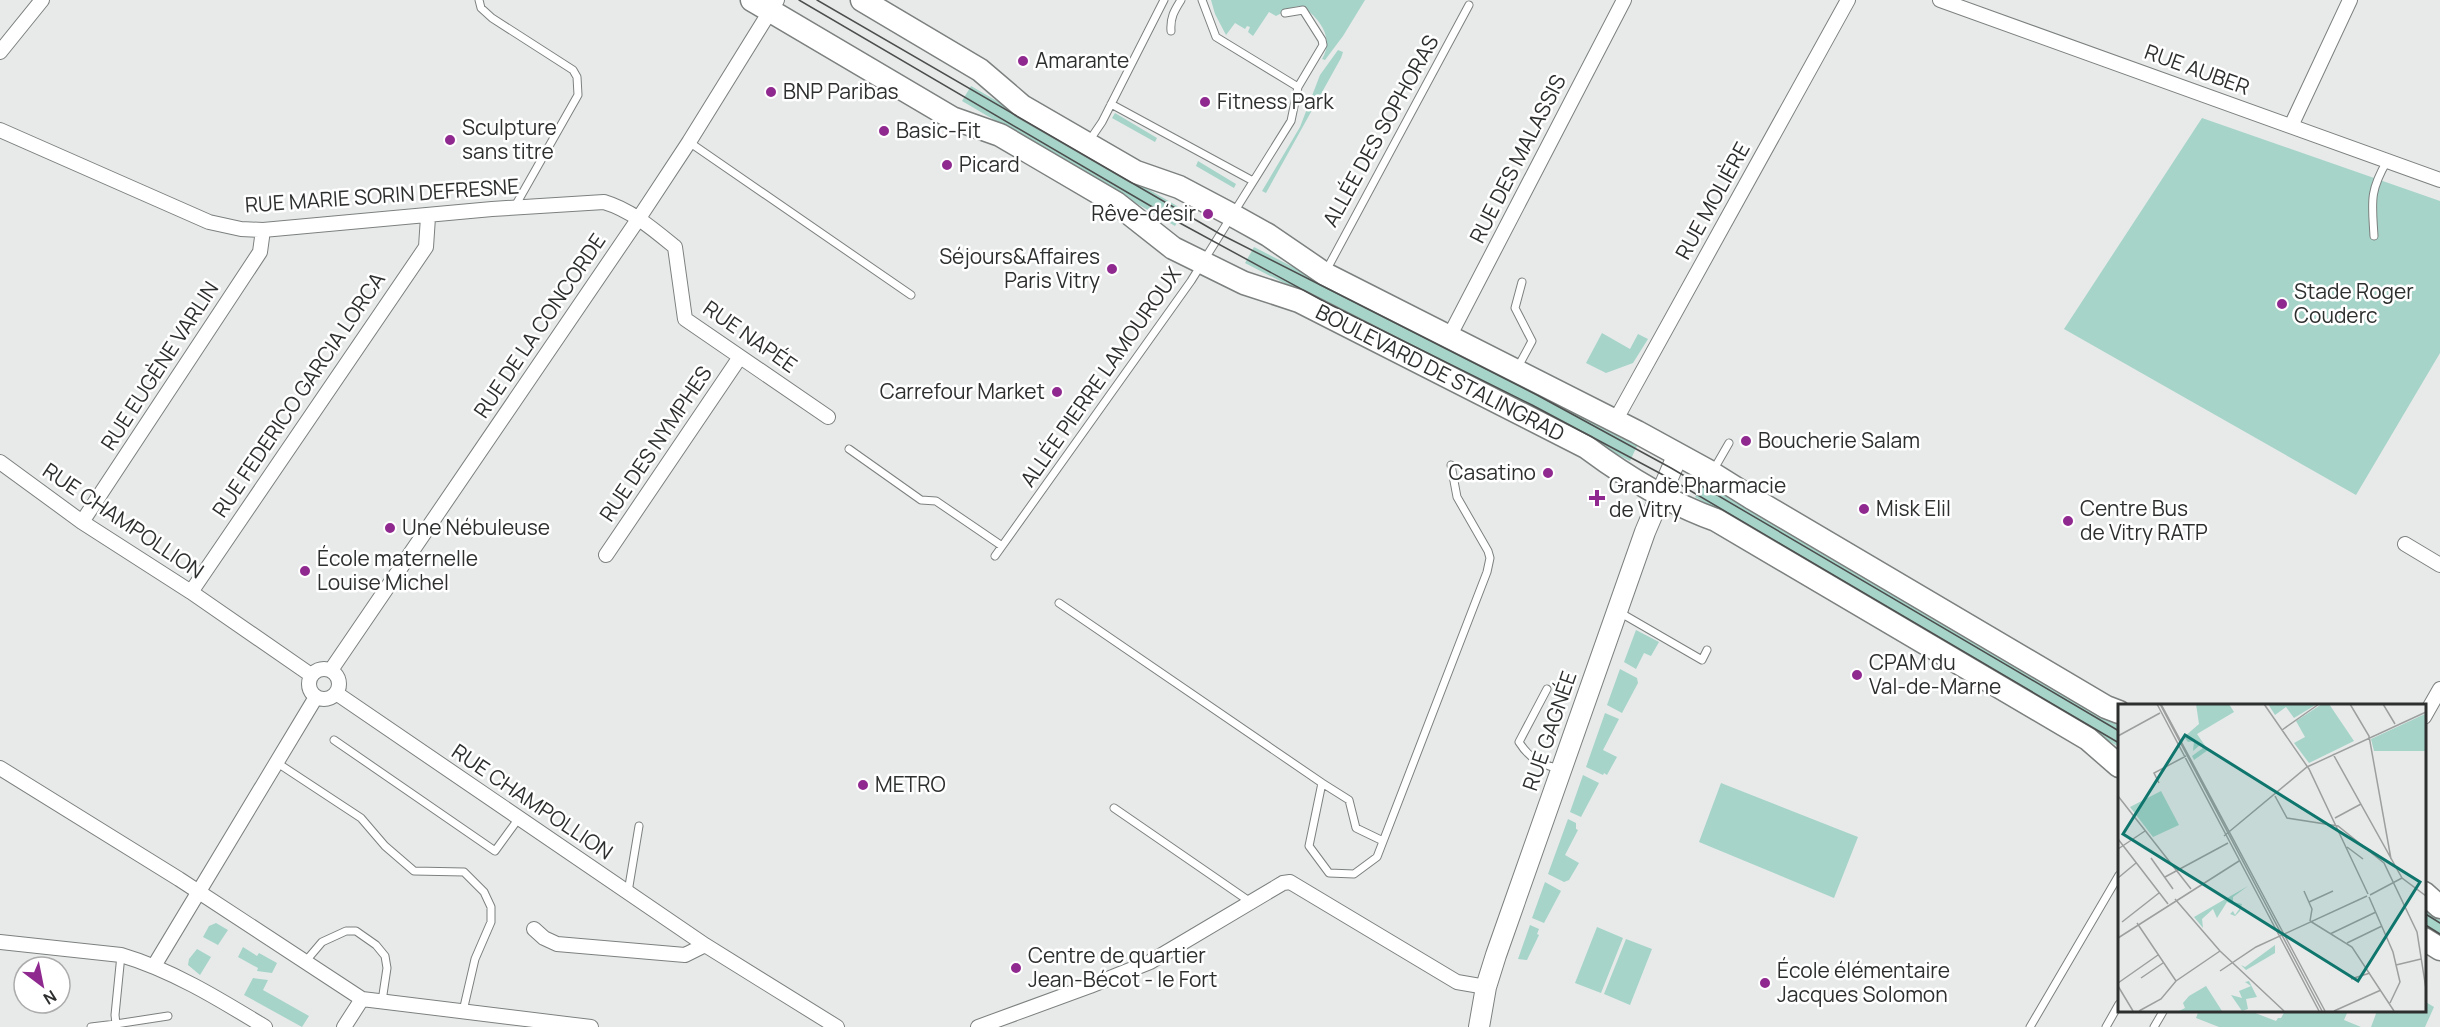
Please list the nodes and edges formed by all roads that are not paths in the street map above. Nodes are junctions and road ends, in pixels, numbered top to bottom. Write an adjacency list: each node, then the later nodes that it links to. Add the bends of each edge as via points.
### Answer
1 (42, 0): 15 (street)
2 (479, 0): 25 (lane, via 492,18 573,70 577,77 578,95)
3 (862, 0): 21 (main road, BOULEVARD DE STALINGRAD, via 980,70 1022,106)
4 (1164, 0): 17 (lane)
5 (1181, 0): 14 (lane, via 1170,21)
6 (1202, 0): 16 (lane, via 1216,38)
7 (1624, 0): 35 (street, RUE DES MALASSIS)
8 (1848, 0): 39 (street, RUE MOLIÈRE)
9 (1940, 0): 18 (street, RUE AUBER)
10 (2350, 0): 18 (street)
11 (766, 3): 20 (street, RUE DE LA CONCORDE); 31 (main road, BOULEVARD DE STALINGRAD, via 952,118 1000,135 1116,202 1173,248)
12 (1469, 4): 32 (lane, ALLÉE DES SOPHORAS)
13 (1285, 13): 16 (lane, ALLÉE PIERRE LAMOUROUX, via 1303,10 1322,40 1321,49)
14 (1171, 31)
15 (0, 52)
16 (1298, 87): 24 (lane, ALLÉE PIERRE LAMOUROUX, via 1291,121)
17 (1111, 104): 21 (lane); 24 (lane)
18 (2291, 126): 22 (street, RUE AUBER)
19 (0, 130): 29 (street, RUE MARIE SORIN DEFRESNE, via 209,222)
20 (689, 142): 28 (street, RUE DE LA CONCORDE); 34 (lane)
21 (1087, 143): 26 (main road, BOULEVARD DE STALINGRAD, via 1136,172 1179,187)
22 (2387, 161): 23 (street, RUE AUBER); 30 (lane, via 2371,197)
23 (2440, 180)
24 (1253, 181): 26 (lane, ALLÉE PIERRE LAMOUROUX)
25 (514, 208): 27 (street, RUE MARIE SORIN DEFRESNE); 28 (street, RUE MARIE SORIN DEFRESNE, via 604,202)
26 (1232, 215): 31 (lane, ALLÉE PIERRE LAMOUROUX); 32 (main road, BOULEVARD DE STALINGRAD)
27 (428, 217): 29 (street, RUE MARIE SORIN DEFRESNE); 53 (street, RUE FEDERICO GARCIA LORCA, via 426,247)
28 (639, 218): 36 (street, RUE NAPÉE, via 675,247 685,318); 57 (street, RUE DE LA CONCORDE)
29 (263, 230): 47 (street, RUE EUGÈNE VARLIN, via 261,252)
30 (2374, 236)
31 (1202, 262): 46 (main road, BOULEVARD DE STALINGRAD, via 1244,283 1299,301 1586,447); 49 (lane, ALLÉE PIERRE LAMOUROUX)
32 (1324, 274): 35 (main road, BOULEVARD DE STALINGRAD)
33 (1522, 282): 37 (lane, via 1515,308 1532,341)
34 (911, 295)
35 (1449, 337): 37 (main road, BOULEVARD DE STALINGRAD)
36 (740, 357): 38 (street, RUE NAPÉE); 50 (street, RUE DES NYMPHES)
37 (1516, 370): 39 (main road, BOULEVARD DE STALINGRAD)
38 (828, 417)
39 (1616, 421): 42 (main road, BOULEVARD DE STALINGRAD)
40 (1729, 443): 45 (lane)
41 (849, 449): 49 (lane, via 921,500 936,501)
42 (1678, 454): 45 (main road, BOULEVARD DE STALINGRAD); 46 (street, RUE GAGNÉE)
43 (0, 462): 47 (street, RUE CHAMPOLLION)
44 (1451, 465): 74 (lane, via 1457,497 1490,558)
45 (1712, 472): 63 (main road, BOULEVARD DE STALINGRAD)
46 (1660, 494): 55 (street, RUE GAGNÉE); 67 (main road, BOULEVARD DE STALINGRAD, via 1716,520 1962,663 2088,739)
47 (82, 522): 53 (street, RUE CHAMPOLLION)
48 (2405, 544): 52 (street)
49 (1002, 546): 51 (lane, ALLÉE PIERRE LAMOUROUX)
50 (606, 555)
51 (995, 556)
52 (2440, 565)
53 (191, 592): 58 (street, RUE CHAMPOLLION)
54 (1059, 603): 70 (lane)
55 (1617, 611): 56 (lane, via 1702,660); 69 (street, RUE GAGNÉE)
56 (1707, 650)
57 (331, 670): 58 (street, via 317,670); 61 (street, via 339,681)
58 (311, 675): 62 (street, via 310,691)
59 (1547, 689): 69 (lane, via 1519,742 1534,760)
60 (2440, 689): 64 (street)
61 (336, 693): 62 (street, via 323,699); 72 (street, RUE CHAMPOLLION)
62 (316, 697): 66 (street)
63 (2118, 711)
64 (2425, 715)
65 (334, 740): 72 (lane, via 495,851)
66 (276, 762): 77 (street); 93 (lane, via 361,818 414,871 464,873 484,892 491,907 491,922 475,959)
67 (2118, 765)
68 (0, 768): 77 (street)
69 (1561, 770): 89 (street, RUE GAGNÉE)
70 (1322, 783): 74 (lane, via 1349,800 1356,828); 74 (lane, via 1309,846 1329,873 1354,874 1377,857)
71 (1114, 808): 79 (lane)
72 (519, 818): 76 (street, RUE CHAMPOLLION)
73 (639, 826): 76 (lane)
74 (1383, 841)
75 (2118, 877): 104 (lane)
76 (628, 893): 84 (street, RUE CHAMPOLLION)
77 (198, 894): 87 (street); 88 (street)
78 (2425, 894): 80 (main road)
79 (1249, 902): 89 (street, via 1276,885 1290,882 1457,982); 102 (street, via 1149,962)
80 (2440, 907)
81 (534, 928): 84 (street, via 557,944 685,956)
82 (2425, 940): 85 (main road)
83 (0, 942): 86 (street)
84 (705, 945): 101 (street, RUE CHAMPOLLION)
85 (2440, 949)
86 (121, 955): 88 (street); 96 (lane)
87 (305, 962): 90 (street); 91 (lane, via 322,942 356,930 385,956)
88 (154, 966): 98 (street)
89 (1486, 987): 103 (street, RUE GAGNÉE)
90 (362, 999): 91 (street); 99 (street)
91 (382, 1001): 93 (street)
92 (2118, 1006): 105 (lane)
93 (463, 1011): 100 (street)
94 (2163, 1012): 106 (lane)
95 (168, 1016): 96 (lane)
96 (116, 1024): 97 (lane)
97 (91, 1027)
98 (265, 1027)
99 (344, 1027)
100 (591, 1027)
101 (837, 1027)
102 (978, 1027)
103 (1479, 1027)
104 (2030, 1027)
105 (2106, 1027)
106 (2154, 1027)

